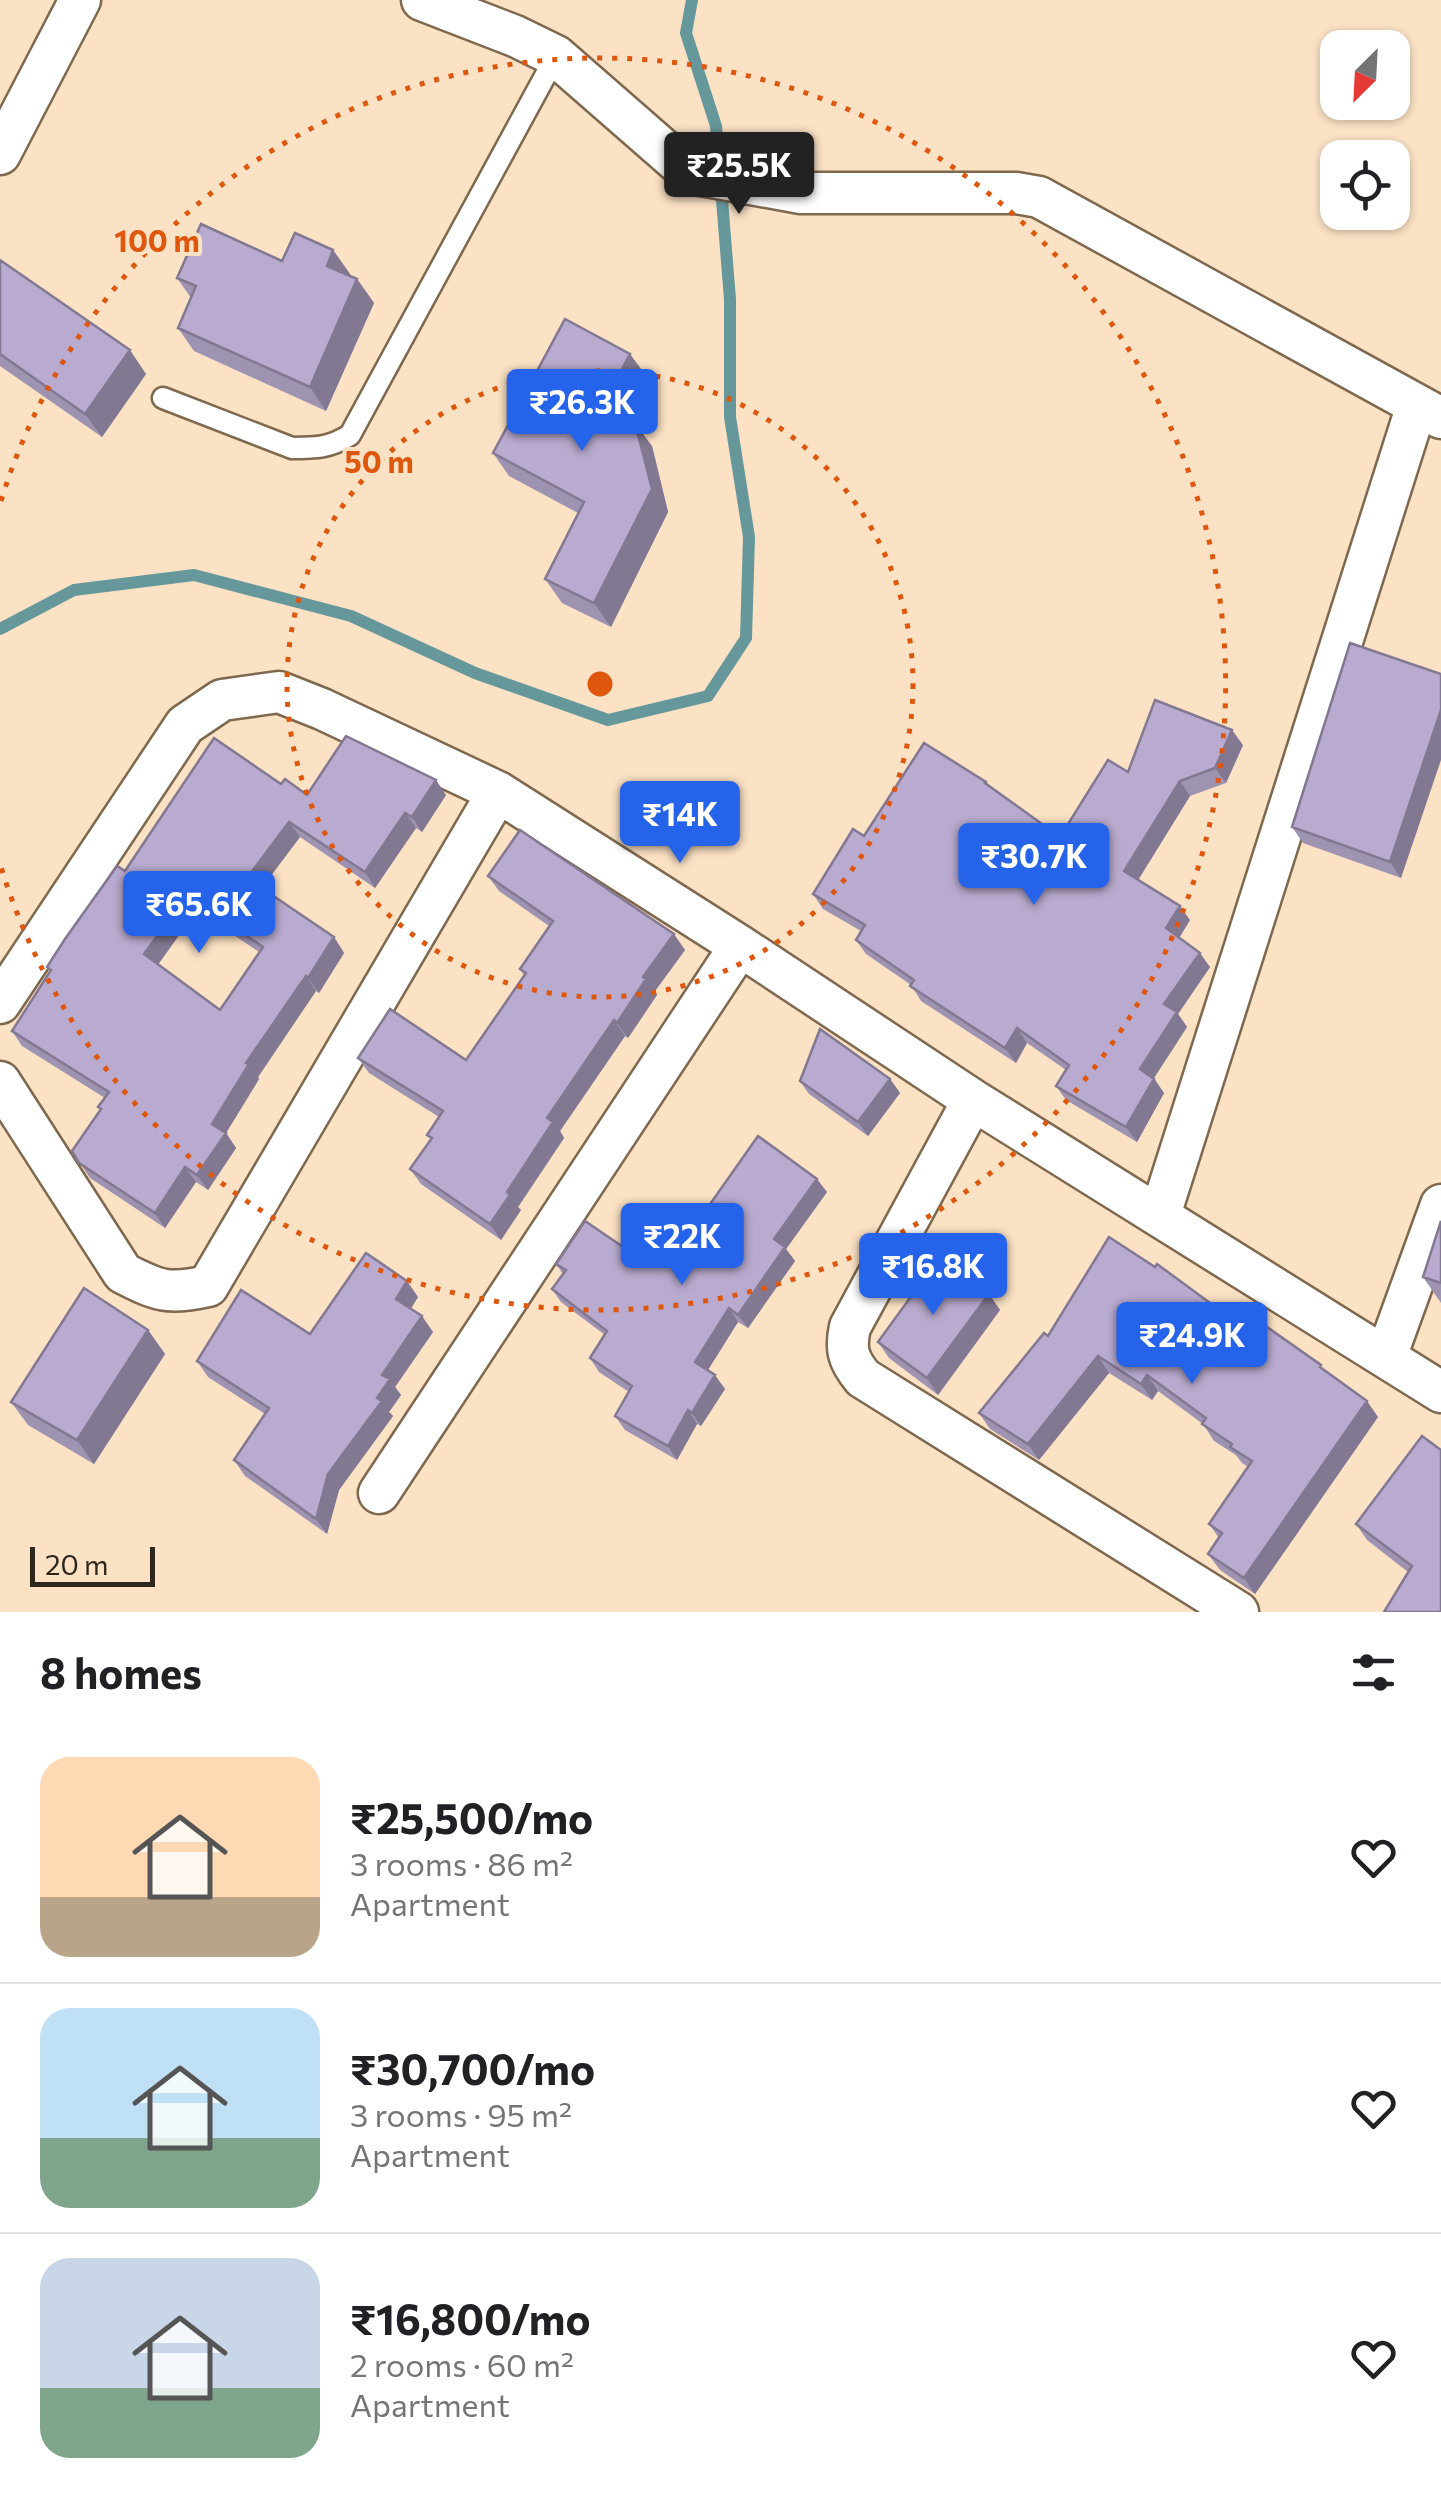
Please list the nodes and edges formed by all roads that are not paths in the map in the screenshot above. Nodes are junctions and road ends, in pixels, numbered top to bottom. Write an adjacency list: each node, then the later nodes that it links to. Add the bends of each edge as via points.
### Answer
1 (80, 0): 4 (street)
2 (422, 0): 3 (street)
3 (556, 56): 5 (lane, via 350,435 334,444 292,448); 6 (street, via 690,173 801,192 1039,197)
4 (0, 154)
5 (163, 398)
6 (1429, 411): 13 (street)
7 (498, 792): 8 (street); 9 (street, via 279,692 222,700 184,725); 10 (street, via 208,1286 154,1289 122,1272)
8 (740, 946): 11 (street); 16 (street)
9 (0, 1003)
10 (0, 1082)
11 (973, 1100): 13 (street); 17 (street, via 850,1327 850,1362 863,1378)
12 (1441, 1205): 14 (street)
13 (1160, 1215): 14 (street)
14 (1386, 1357): 15 (street)
15 (1441, 1392)
16 (379, 1493)
17 (1238, 1612)

